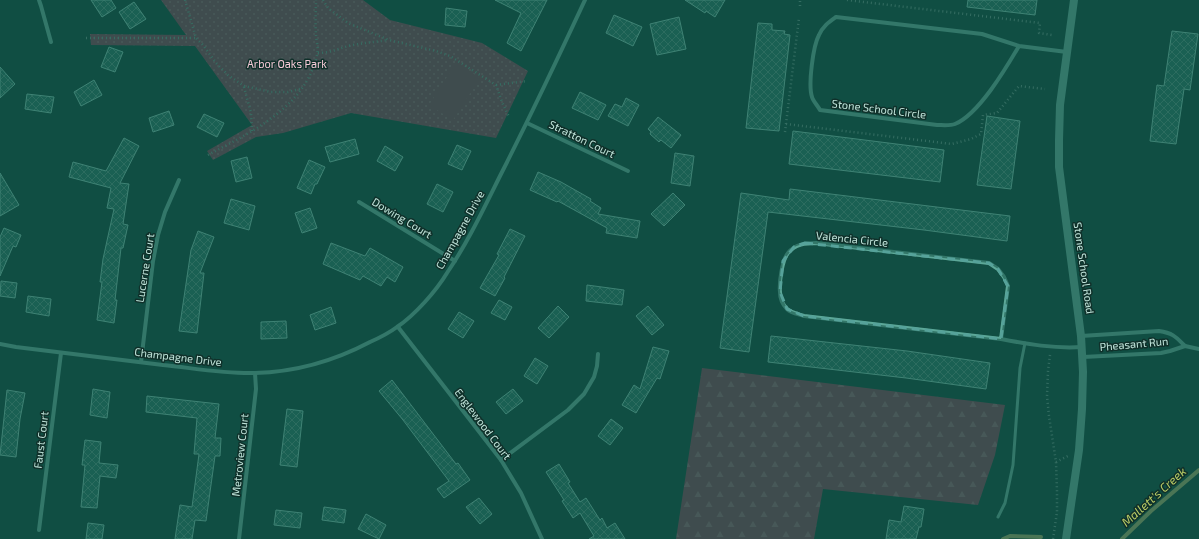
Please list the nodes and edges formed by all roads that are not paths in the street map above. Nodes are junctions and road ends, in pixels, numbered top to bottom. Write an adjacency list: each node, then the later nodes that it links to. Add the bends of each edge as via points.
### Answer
1 (39, 0): 4 (street)
2 (585, 0): 7 (street, Champagne Drive)
3 (1074, 0): 6 (main road, Stone School Road)
4 (51, 42)
5 (1019, 46): 5 (street, Stone School Circle, via 982,34 836,17 826,23 818,35 810,82 812,97 820,110 954,125 980,103); 6 (street, Stone School Circle)
6 (1067, 52): 13 (main road, Stone School Road, via 1060,105 1059,167)
7 (527, 123): 8 (street, Stratton Court); 11 (street, Champagne Drive)
8 (628, 171)
9 (179, 180): 23 (street, Lucerne Court, via 158,235)
10 (359, 202): 11 (street, Dowing Court)
11 (455, 261): 12 (street, Champagne Drive, via 423,304)
12 (398, 327): 24 (street, Champagne Drive, via 331,360 280,371); 25 (street, Englewood Court)
13 (1081, 336): 17 (street, Pheasant Run, via 1159,331 1169,333); 18 (main road, Stone School Road)
14 (1001, 339): 14 (street, Valencia Circle, via 1008,286 998,269 989,263 816,243 794,247 783,261 780,296 787,309 794,313); 15 (street, Valencia Circle)
15 (1025, 343): 18 (street, Valencia Circle); 26 (lane, via 1020,368 1013,465 1005,503)
16 (0, 344): 20 (street, Champagne Drive)
17 (1185, 346): 19 (street, Pheasant Run); 22 (street, Pheasant Run, via 1161,353)
18 (1083, 347): 22 (main road, Stone School Road)
19 (1199, 349)
20 (61, 353): 23 (street, Champagne Drive); 27 (street, Faust Court)
21 (598, 354): 25 (street, via 594,377 584,394 568,410)
22 (1083, 357): 30 (main road, Stone School Road, via 1079,450)
23 (141, 362): 24 (street, Champagne Drive)
24 (255, 373): 28 (street, Metroview Court, via 256,390)
25 (500, 460): 29 (street, Englewood Court, via 521,492)
26 (998, 517)
27 (39, 530)
28 (239, 539)
29 (542, 539)
30 (1066, 539)

